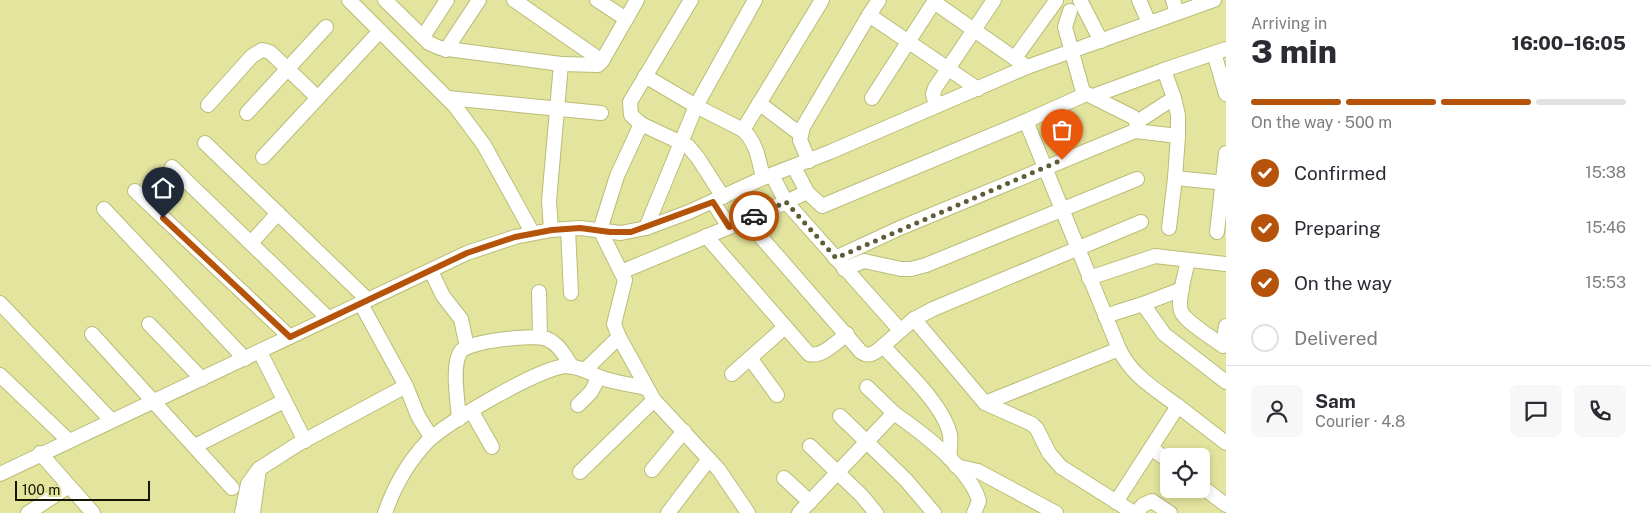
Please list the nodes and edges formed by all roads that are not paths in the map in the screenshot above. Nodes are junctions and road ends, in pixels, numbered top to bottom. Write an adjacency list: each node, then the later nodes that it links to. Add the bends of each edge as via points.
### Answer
1 (348, 0): 25 (street)
2 (447, 0): 26 (street)
3 (479, 0): 29 (street)
4 (514, 0): 33 (street)
5 (597, 0): 21 (street)
6 (637, 0): 21 (street)
7 (691, 0): 39 (street)
8 (755, 0): 49 (street)
9 (822, 0): 47 (street)
10 (879, 0): 20 (street)
11 (994, 0): 24 (street)
12 (1080, 0): 28 (street)
13 (1139, 0): 22 (street)
14 (1214, 0): 19 (street)
15 (934, 1): 24 (street); 27 (street)
16 (1055, 1): 18 (street); 32 (street)
17 (392, 3): 26 (street)
18 (1073, 5): 31 (street, via 1065,27)
19 (1175, 6): 22 (street)
20 (870, 15): 27 (street); 58 (street)
21 (626, 19): 33 (street)
22 (1149, 23): 28 (street)
23 (326, 27): 37 (street)
24 (974, 29): 32 (street); 36 (street)
25 (380, 32): 43 (street); 44 (street)
26 (423, 37): 29 (street)
27 (907, 40): 36 (street); 45 (street)
28 (1101, 40): 31 (street)
29 (446, 50): 34 (street)
30 (1220, 50): 38 (street); 42 (street)
31 (1072, 52): 35 (street); 41 (street)
32 (1016, 58): 35 (street)
33 (602, 61): 34 (street, via 598,65)
34 (561, 64): 51 (street)
35 (1027, 67): 40 (street)
36 (948, 68): 40 (street); 50 (street, via 933,94)
37 (287, 69): 43 (street); 48 (street, via 270,52 257,52); 52 (street)
38 (1164, 70): 41 (street); 46 (street)
39 (645, 76): 49 (street); 55 (street, via 630,102 629,110)
40 (978, 89): 50 (street)
41 (1088, 94): 54 (street); 56 (street, via 1133,116)
42 (1226, 94)
43 (318, 98): 63 (street)
44 (448, 98): 51 (street); 89 (street, via 484,145)
45 (872, 98)
46 (1174, 98): 56 (street); 59 (street)
47 (759, 103): 57 (street); 58 (street)
48 (208, 105)
49 (696, 106): 57 (street); 60 (street)
50 (936, 106): 64 (street)
51 (557, 110): 53 (street); 87 (street, via 550,201)
52 (247, 113)
53 (601, 113)
54 (1026, 121): 67 (street); 76 (street)
55 (641, 124): 60 (street); 88 (street, via 617,176)
56 (1136, 126): 59 (street); 67 (street)
57 (743, 130): 68 (street, via 753,142)
58 (800, 134): 64 (street)
59 (1178, 136): 69 (street)
60 (681, 142): 74 (street, via 698,158); 84 (street)
61 (205, 143): 79 (street)
62 (1226, 153): 71 (street)
63 (263, 157)
64 (809, 161): 66 (street)
65 (172, 167): 92 (street)
66 (794, 167): 68 (street); 73 (street)
67 (1044, 168): 78 (street); 95 (street)
68 (768, 176): 74 (street); 75 (street)
69 (1175, 178): 71 (street); 85 (street)
70 (1137, 179): 78 (street)
71 (1225, 183): 90 (street)
72 (135, 191): 115 (street)
73 (807, 192): 75 (street); 76 (street)
74 (718, 199): 83 (street); 84 (street)
75 (786, 202): 80 (street); 81 (street)
76 (822, 206): 80 (street)
77 (104, 209): 124 (street)
78 (1061, 209): 93 (street); 95 (street, via 912,269 864,261)
79 (278, 213): 92 (street); 103 (street)
80 (800, 218): 95 (street)
81 (746, 220): 83 (street); 114 (street)
82 (1141, 222): 93 (street)
83 (729, 227): 91 (street)
84 (646, 228): 88 (street, via 621,233)
85 (1169, 228)
86 (568, 229): 87 (street); 88 (street); 102 (street)
87 (552, 230): 89 (street)
88 (600, 230): 98 (street)
89 (532, 232): 97 (street, via 467,253)
90 (1217, 232)
91 (706, 236): 98 (street); 111 (street)
92 (251, 244): 107 (street)
93 (1077, 248): 99 (street); 108 (street)
94 (1188, 260): 96 (street); 99 (street, via 1155,256); 100 (street)
95 (840, 264): 112 (street)
96 (1226, 264)
97 (430, 271): 103 (street); 119 (street, via 443,296 461,319)
98 (621, 272): 117 (street, via 625,286 614,324)
99 (1089, 278): 106 (street)
100 (1182, 289): 105 (street); 120 (street, via 1181,312)
101 (539, 292): 116 (street)
102 (571, 293)
103 (365, 302): 107 (street); 131 (street)
104 (0, 303): 144 (street)
105 (1143, 304): 106 (street); 130 (street, via 1164,334)
106 (1105, 316): 121 (street)
107 (328, 318): 115 (street)
108 (914, 319): 112 (street); 137 (street)
109 (149, 324): 129 (street)
110 (1226, 326): 120 (street)
111 (785, 328): 114 (street, via 812,355); 123 (street)
112 (900, 330): 118 (street)
113 (92, 334): 135 (street)
114 (848, 334): 118 (street, via 866,355)
115 (290, 337): 122 (street)
116 (540, 337): 119 (street); 125 (street, via 559,348)
117 (619, 337): 125 (street); 133 (street)
118 (884, 346): 158 (street, via 940,412 950,435)
119 (467, 347): 143 (street, via 457,363)
120 (1225, 347)
121 (1119, 349): 137 (street); 139 (street, via 1130,369)
122 (260, 352): 124 (street); 136 (street)
123 (750, 358): 126 (street); 134 (street)
124 (246, 359): 129 (street)
125 (578, 368): 128 (street); 140 (street, via 561,367 540,374)
126 (732, 374)
127 (0, 375): 147 (street)
128 (599, 377): 133 (street); 138 (street)
129 (202, 379): 135 (street)
130 (1226, 382)
131 (406, 386): 146 (street, via 418,416); 148 (street)
132 (867, 387): 141 (street)
133 (650, 394): 145 (street); 161 (street)
134 (777, 394)
135 (154, 401): 144 (street); 151 (street)
136 (284, 401): 148 (street); 151 (street)
137 (986, 403): 169 (street, via 1032,424 1053,460)
138 (578, 405)
139 (1178, 406): 150 (street); 154 (street)
140 (472, 412): 143 (street); 153 (street)
141 (894, 413): 149 (street); 158 (street, via 933,442)
142 (840, 416): 149 (street)
143 (459, 419): 146 (street)
144 (111, 420): 147 (street)
145 (684, 431): 157 (street); 160 (street)
146 (432, 437): 176 (street, via 400,478)
147 (68, 440): 155 (street)
148 (305, 442): 159 (street)
149 (866, 443): 162 (street); 181 (street, via 912,486)
150 (1226, 443)
151 (195, 446): 166 (street)
152 (810, 446): 162 (street)
153 (492, 447)
154 (1151, 448): 156 (street); 169 (street)
155 (40, 453): 163 (street); 165 (street)
156 (1160, 454)
157 (710, 459): 177 (street); 178 (street)
158 (952, 462): 171 (street, via 974,488); 182 (street, via 978,471)
159 (260, 469): 174 (street, via 248,484); 175 (street)
160 (652, 470)
161 (580, 472)
162 (838, 473): 168 (street); 180 (street)
163 (0, 474)
164 (784, 478): 168 (street)
165 (69, 486): 172 (street); 173 (street)
166 (232, 488)
167 (1210, 493): 170 (street)
168 (810, 502): 179 (street)
169 (1116, 502): 183 (street)
170 (1226, 505)
171 (980, 510)
172 (28, 513)
173 (93, 513)
174 (242, 513)
175 (254, 513)
176 (385, 513)
177 (668, 513)
178 (748, 513)
179 (799, 513)
180 (876, 513)
181 (934, 513)
182 (1056, 513)
183 (1135, 513): 184 (street, via 1143,504 1152,501)
184 (1170, 513)

